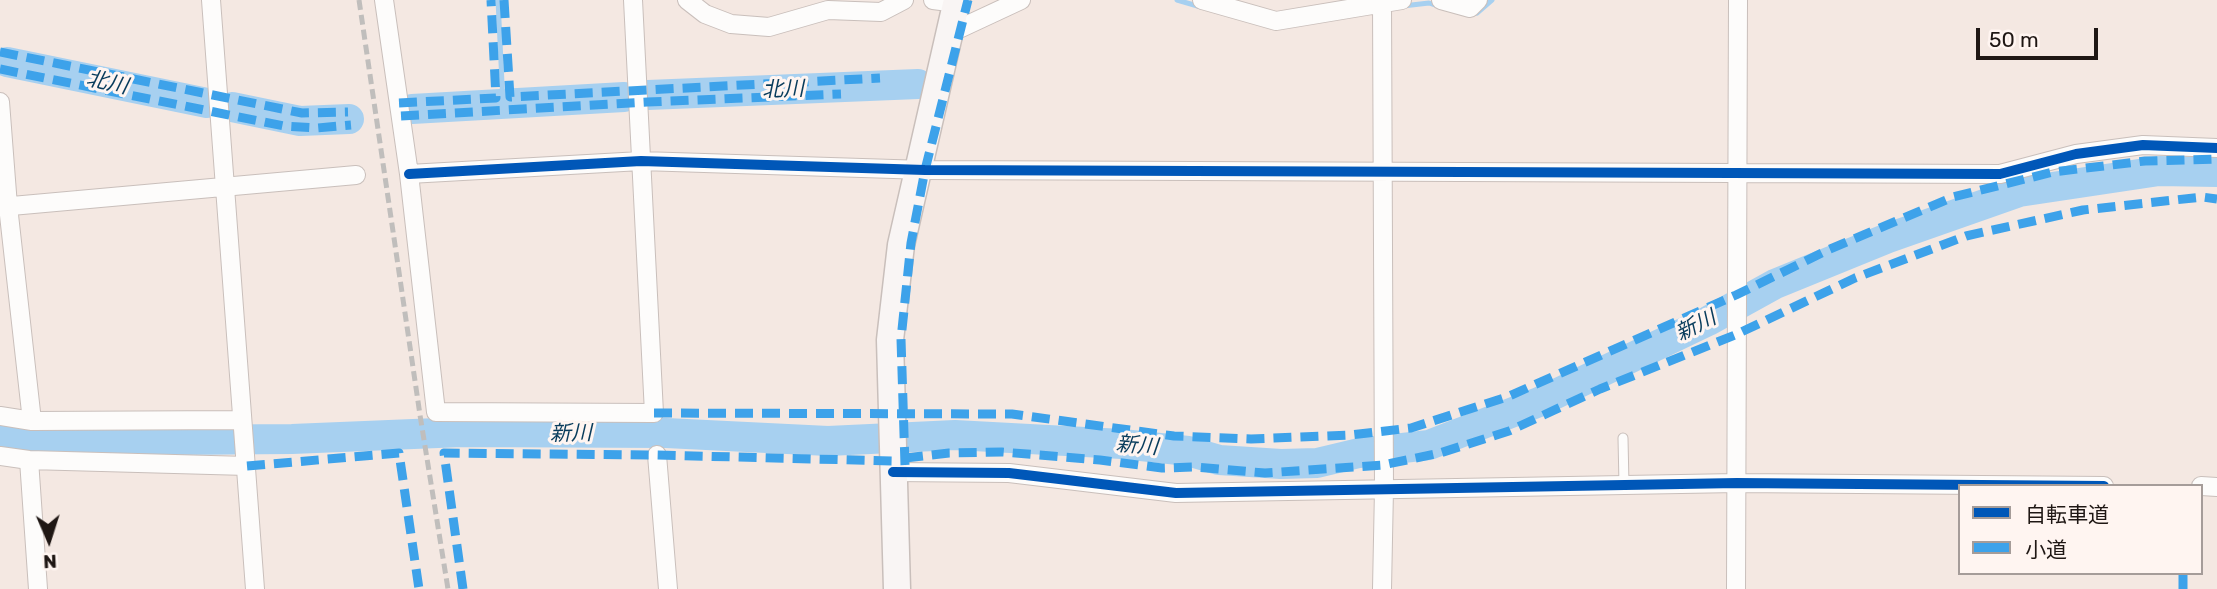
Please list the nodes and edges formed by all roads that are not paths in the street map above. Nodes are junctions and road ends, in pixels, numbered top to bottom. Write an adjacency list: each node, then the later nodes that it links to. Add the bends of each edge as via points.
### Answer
1 (211, 0): 22 (street)
2 (384, 0): 19 (street)
3 (633, 0): 16 (street)
4 (687, 0): 5 (street, via 705,14 731,24 769,27 828,10 881,12)
5 (904, 0)
6 (1021, 0): 13 (street)
7 (1202, 0): 11 (street, via 1276,21)
8 (1402, 0): 11 (street)
9 (1441, 0): 12 (street)
10 (1738, 0): 21 (street)
11 (1382, 3): 18 (street)
12 (1474, 3)
13 (954, 10): 17 (street)
14 (0, 103): 23 (street)
15 (2217, 148): 21 (street, via 2143,145 2076,154 2000,174)
16 (641, 161): 17 (street); 19 (street); 19 (street, via 654,413 436,412)
17 (921, 170): 18 (street); 32 (street, via 901,245 890,340)
18 (1383, 173): 21 (street); 36 (street)
19 (410, 174)
20 (356, 175): 22 (street)
21 (1736, 175): 33 (street)
22 (224, 188): 23 (street); 25 (street)
23 (4, 206): 26 (street)
24 (0, 416): 26 (street)
25 (241, 420): 26 (street); 31 (street)
26 (32, 421)
27 (1623, 438): 34 (lane)
28 (657, 455): 39 (street)
29 (0, 456): 30 (street)
30 (29, 460): 31 (street); 37 (street)
31 (247, 466): 38 (street)
32 (899, 466): 36 (street, via 1009,473 1176,493); 40 (street)
33 (1737, 483): 34 (street); 35 (street); 42 (street)
34 (1625, 485): 36 (street)
35 (1958, 485)
36 (1384, 489): 41 (street)
37 (38, 589)
38 (255, 589)
39 (668, 589)
40 (897, 589)
41 (1382, 589)
42 (1737, 589)

